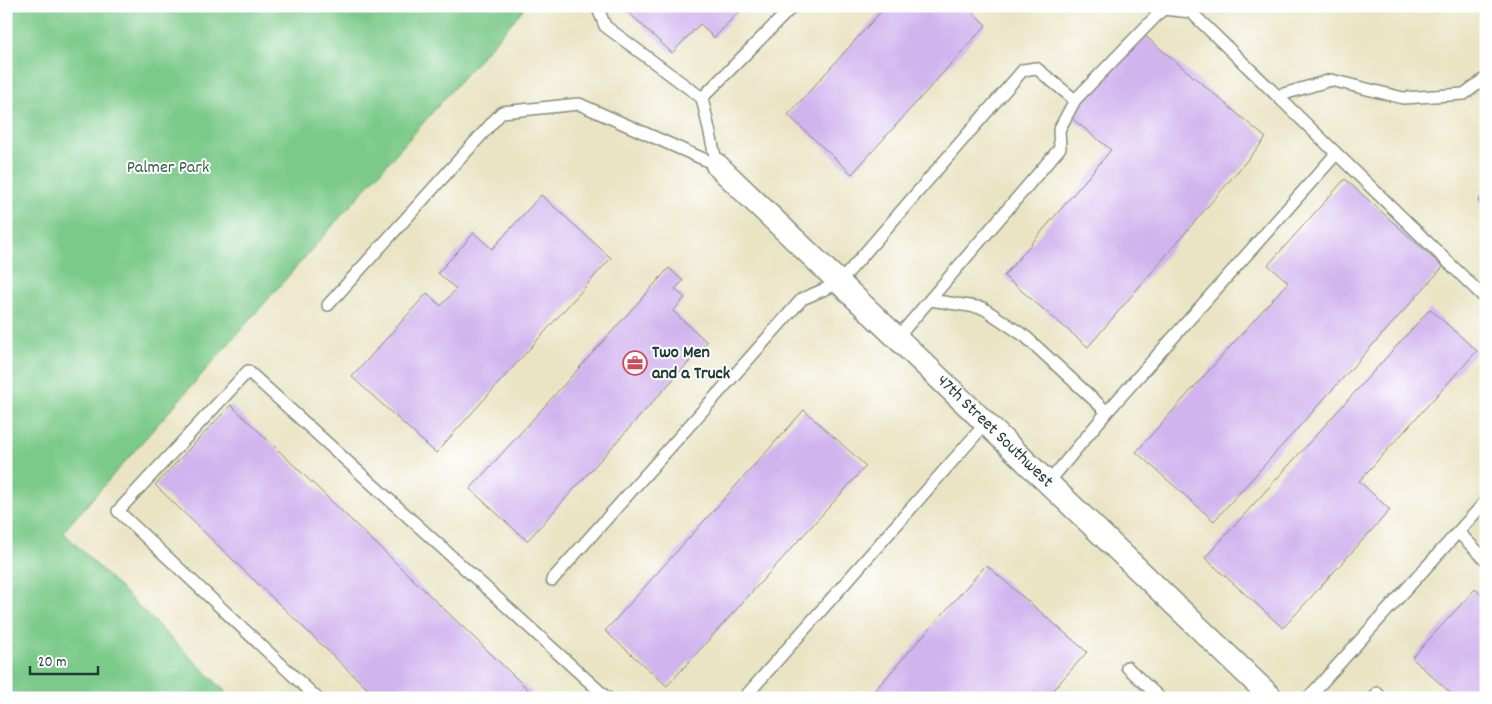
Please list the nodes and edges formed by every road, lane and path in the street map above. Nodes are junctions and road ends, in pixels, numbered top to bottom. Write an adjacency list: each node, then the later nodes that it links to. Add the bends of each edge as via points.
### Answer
1 (596, 6): 5 (lane, via 605,26)
2 (793, 6): 5 (lane)
3 (1486, 78): 4 (lane, via 1464,94 1404,98 1331,80)
4 (1277, 96): 6 (lane, via 1191,12 1163,9); 7 (lane)
5 (702, 98): 8 (lane)
6 (1075, 100): 9 (lane, via 1036,68 1023,70); 11 (lane, via 1059,130 1060,148)
7 (1336, 154): 10 (lane); 14 (lane)
8 (717, 165): 9 (street, 47th Street Southwest); 12 (lane, via 579,104 502,112)
9 (839, 283): 13 (street, 47th Street Southwest); 20 (lane, via 802,299)
10 (1486, 299)
11 (930, 300): 13 (lane); 14 (lane, via 983,308 1026,337)
12 (328, 305)
13 (897, 338): 15 (street, 47th Street Southwest)
14 (1107, 412): 16 (lane)
15 (986, 423): 16 (street, 47th Street Southwest); 24 (lane)
16 (1048, 483): 26 (street, 47th Street Southwest)
17 (1486, 501): 18 (lane)
18 (1458, 532): 19 (lane); 27 (lane)
19 (1486, 560)
20 (552, 580)
21 (1127, 667): 25 (lane)
22 (317, 698): 23 (lane, via 118,511 248,371)
23 (608, 698)
24 (744, 698)
25 (1160, 698)
26 (1272, 698)
27 (1308, 698)

